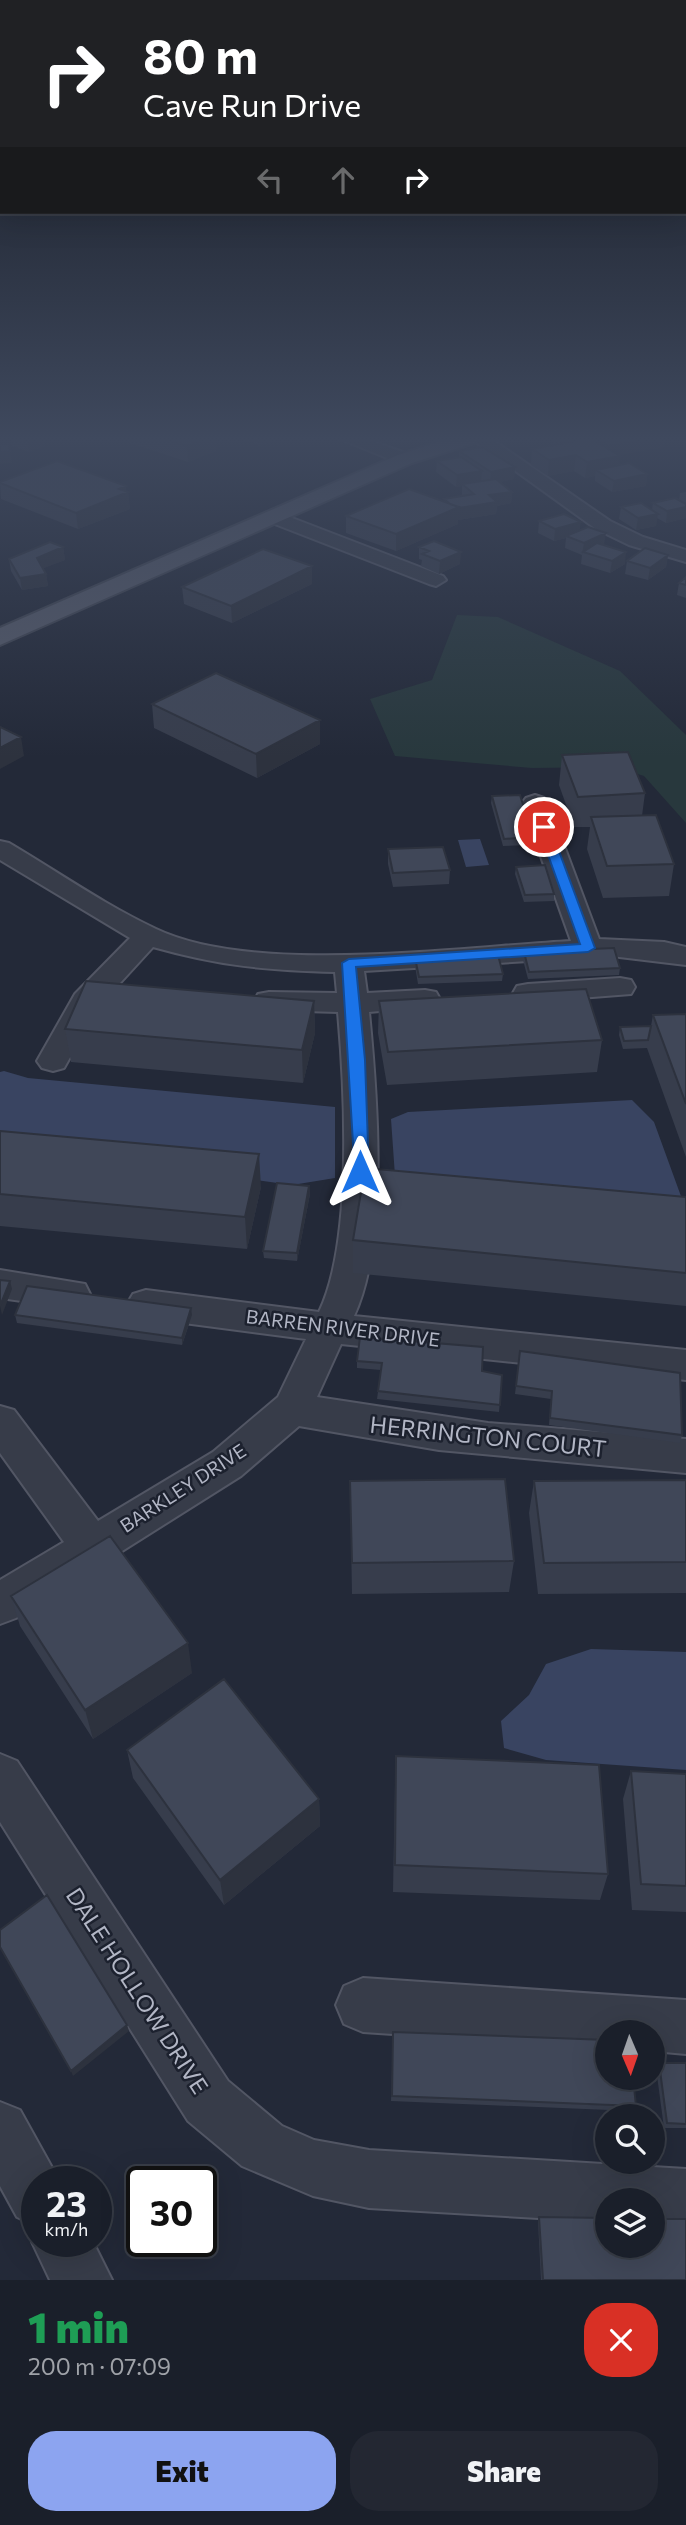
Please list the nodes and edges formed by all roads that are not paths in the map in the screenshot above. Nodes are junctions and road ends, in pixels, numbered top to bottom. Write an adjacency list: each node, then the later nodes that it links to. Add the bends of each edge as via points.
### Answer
1 (211, 544): 7 (main road)
2 (344, 544): 6 (street)
3 (653, 544): 4 (street)
4 (650, 545): 5 (street)
5 (686, 555)
6 (436, 580)
7 (0, 636)
8 (535, 803): 11 (street)
9 (0, 849): 10 (street)
10 (147, 936): 13 (street, via 257,961); 19 (street, via 86,1001)
11 (588, 948): 12 (street, via 643,948); 13 (street)
12 (686, 956)
13 (349, 963): 18 (street, BARKLEY DRIVE)
14 (620, 987): 15 (street)
15 (499, 994)
16 (459, 997): 18 (street)
17 (242, 1000): 18 (street)
18 (353, 1003): 21 (street, BARKLEY DRIVE, via 360,1194 347,1292)
19 (53, 1061)
20 (0, 1284): 21 (street, BARREN RIVER DRIVE)
21 (330, 1328): 22 (street, BARREN RIVER DRIVE); 23 (street, BARKLEY DRIVE)
22 (686, 1366)
23 (292, 1408): 25 (street, HERRINGTON COURT, via 362,1424); 26 (street, BARKLEY DRIVE, via 226,1464)
24 (0, 1422): 26 (street)
25 (686, 1456)
26 (92, 1547): 27 (street, BARKLEY DRIVE)
27 (0, 1604)
28 (0, 1778): 33 (street, DALE HOLLOW DRIVE, via 208,2101 262,2146 313,2168 369,2179)
29 (363, 2004): 30 (street)
30 (686, 2027)
31 (0, 2130): 32 (street)
32 (21, 2168)
33 (686, 2198)
34 (69, 2257): 35 (street)
35 (82, 2280)

